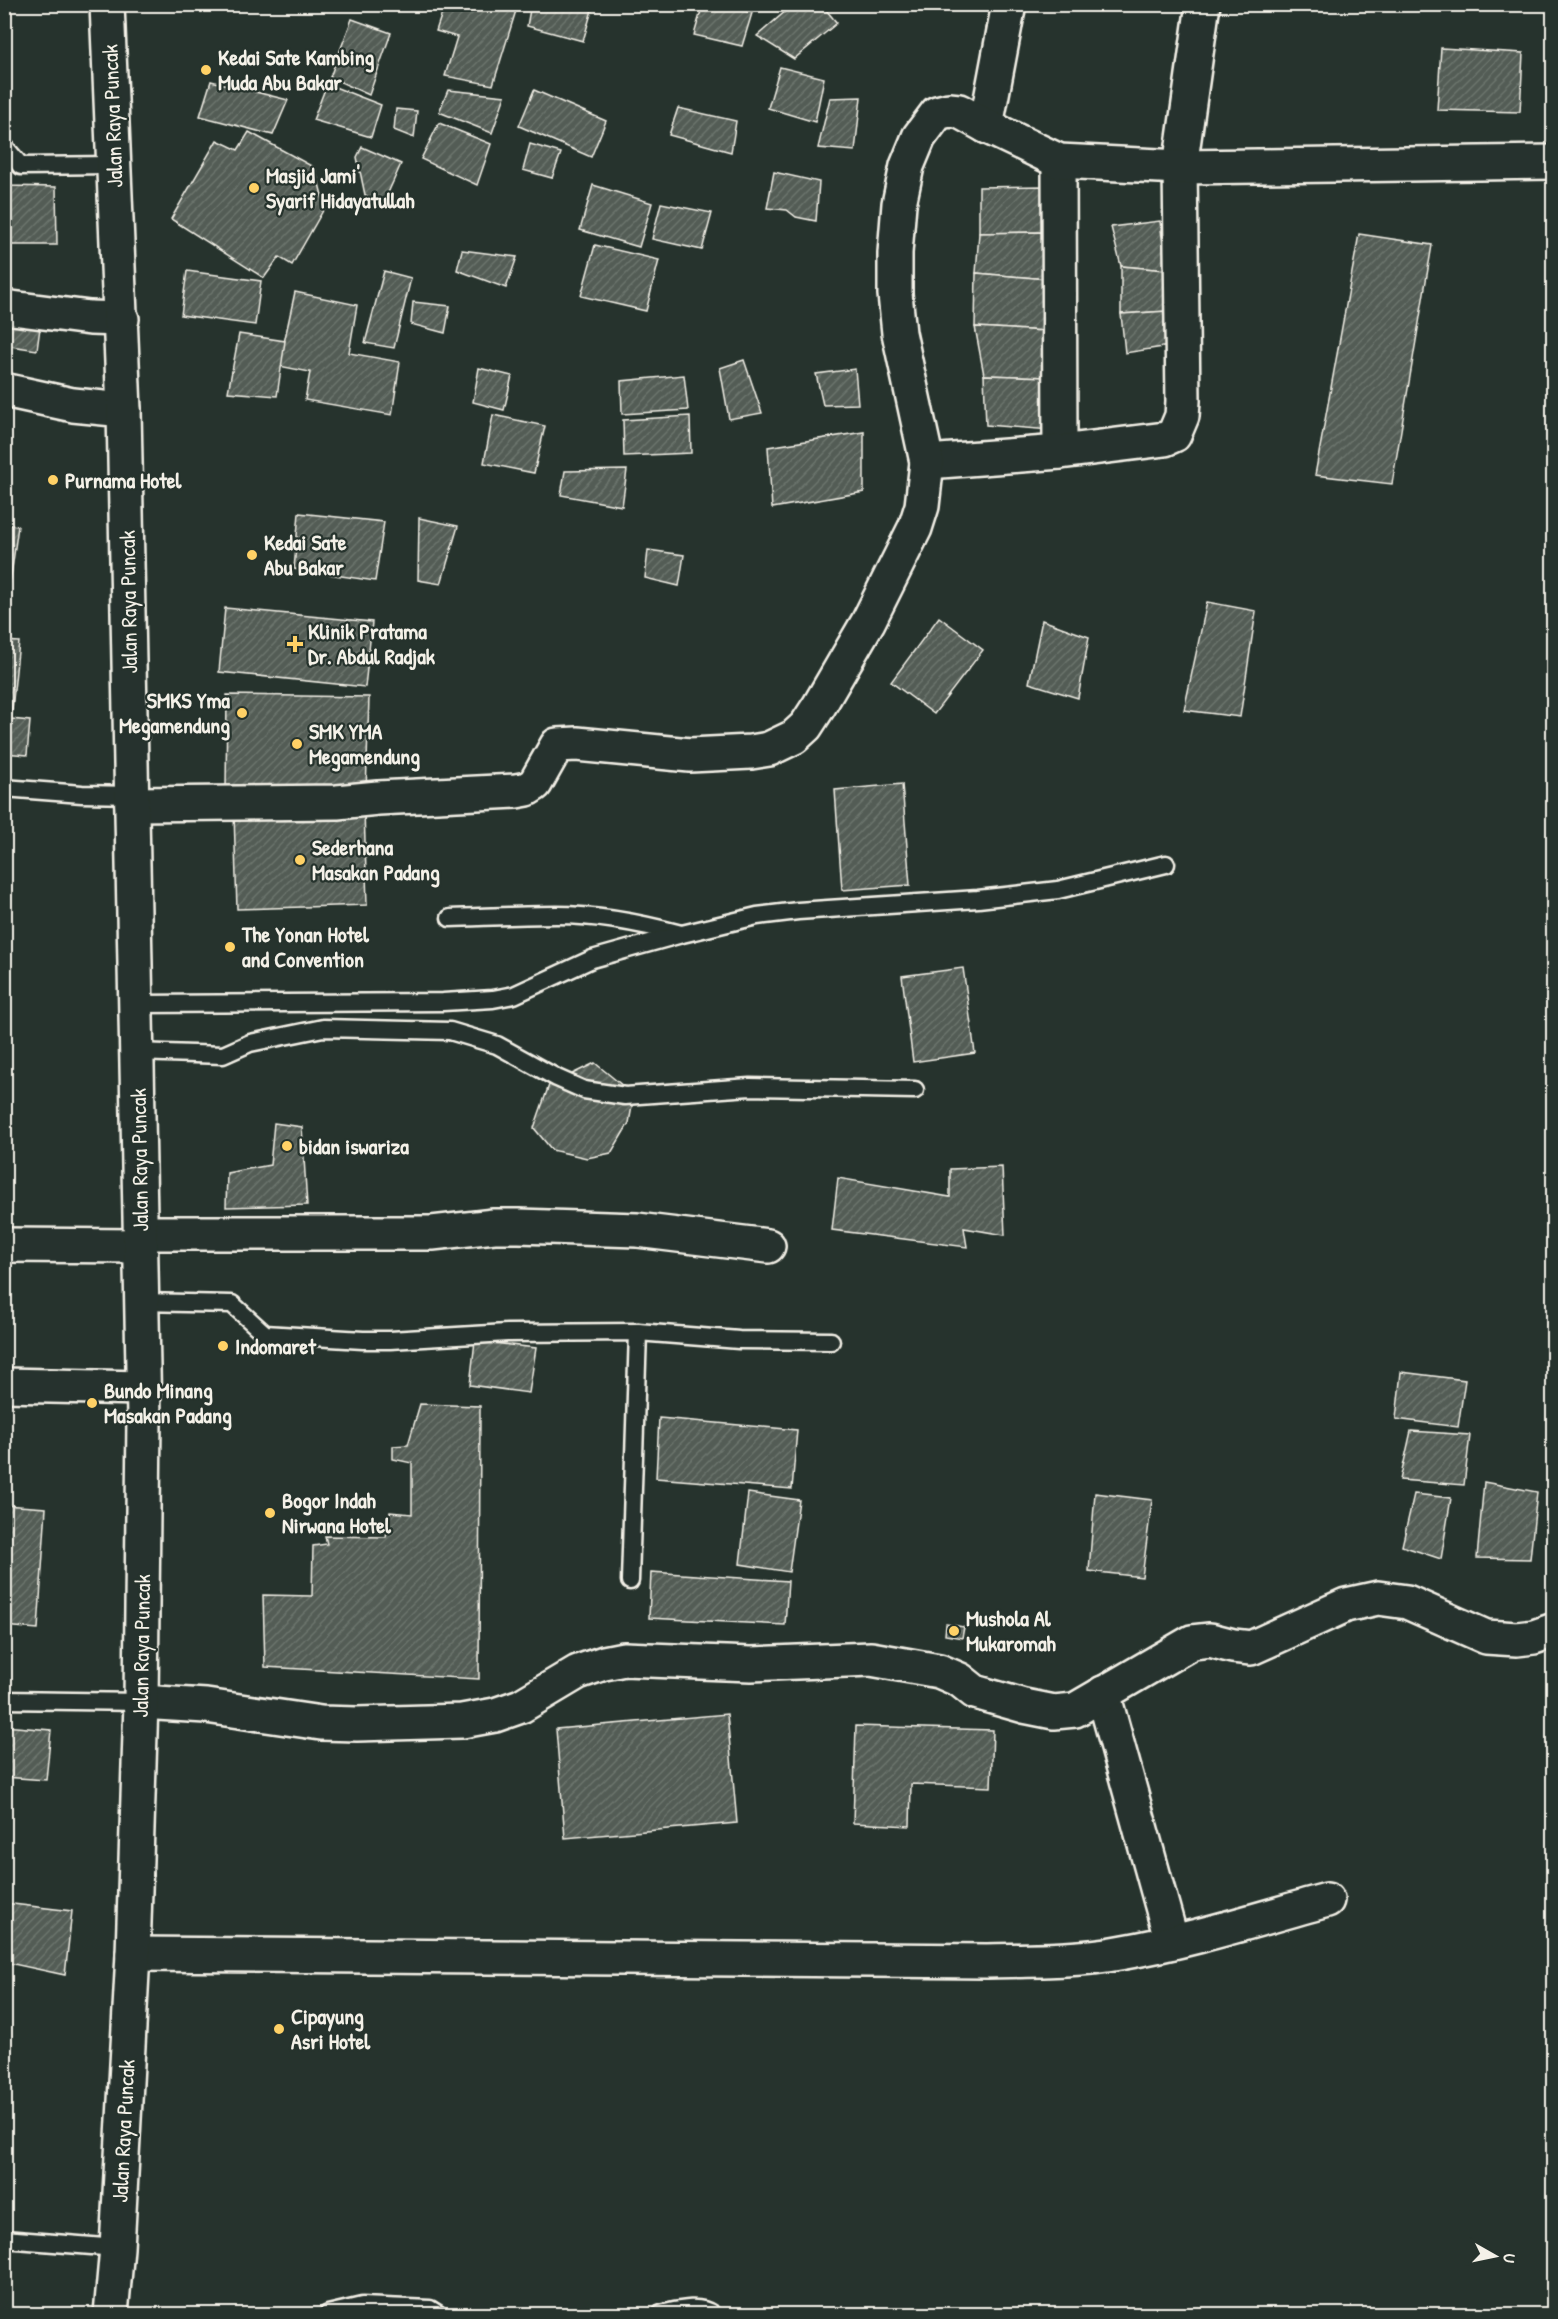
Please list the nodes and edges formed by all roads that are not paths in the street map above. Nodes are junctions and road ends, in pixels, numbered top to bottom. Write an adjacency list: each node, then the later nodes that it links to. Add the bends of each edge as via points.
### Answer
1 (107, 4): 8 (main road, Jalan Raya Puncak)
2 (1009, 4): 4 (main road)
3 (1203, 4): 9 (main road)
4 (986, 126): 6 (main road); 15 (main road, via 960,111 937,113 919,137 907,166 899,204 895,294 899,333)
5 (4, 146): 8 (lane, via 21,166)
6 (1059, 161): 9 (main road); 14 (main road)
7 (1554, 162): 9 (main road)
8 (113, 165): 11 (main road, Jalan Raya Puncak)
9 (1180, 166): 14 (main road, via 1183,401 1178,426 1174,435 1165,439)
10 (4, 307): 11 (main road)
11 (122, 319): 13 (main road, Jalan Raya Puncak)
12 (4, 390): 13 (main road, via 73,405)
13 (124, 410): 17 (main road, Jalan Raya Puncak)
14 (1060, 452): 15 (main road)
15 (927, 462): 17 (main road, via 925,494 915,528 868,622 806,726 783,744 751,752 690,755 557,745 535,784 516,791 337,802)
16 (4, 788): 17 (lane)
17 (132, 799): 21 (main road, Jalan Raya Puncak)
18 (1166, 864): 20 (lane, via 1058,890 788,912)
19 (450, 918): 20 (lane, via 558,915 645,924)
20 (682, 934): 21 (lane, via 592,959 514,995 493,999)
21 (136, 1004): 22 (main road, Jalan Raya Puncak)
22 (136, 1052): 23 (lane, via 223,1055 250,1043 322,1028 450,1031 497,1044 557,1078 584,1090 608,1094 750,1087); 24 (main road, Jalan Raya Puncak)
23 (915, 1090)
24 (140, 1240): 25 (main road); 26 (main road, via 432,1233 519,1226 637,1230); 27 (main road, Jalan Raya Puncak)
25 (4, 1245)
26 (768, 1246)
27 (141, 1302): 28 (lane, via 232,1304 265,1334 276,1335 390,1340 507,1333); 31 (main road, Jalan Raya Puncak)
28 (638, 1332): 29 (lane, via 739,1340); 32 (lane)
29 (831, 1341)
30 (4, 1384): 31 (main road)
31 (143, 1388): 36 (main road, Jalan Raya Puncak)
32 (630, 1581)
33 (1554, 1630): 34 (main road, via 1517,1640 1486,1637 1407,1602 1378,1598 1346,1605 1251,1648 1210,1640 1192,1642)
34 (1103, 1693): 36 (main road, via 1075,1710 1054,1712 975,1692 939,1671 900,1662 871,1659 751,1664 624,1659 578,1672 521,1706 462,1721 321,1723 206,1706); 38 (main road)
35 (4, 1700): 36 (lane)
36 (141, 1702): 39 (main road, Jalan Raya Puncak)
37 (1327, 1900): 38 (main road)
38 (1172, 1942): 39 (main road, via 1071,1958 987,1961)
39 (133, 1954): 41 (main road, Jalan Raya Puncak)
40 (4, 2239): 41 (lane)
41 (117, 2248): 42 (main road, Jalan Raya Puncak)
42 (111, 2314)
43 (328, 2314): 44 (lane, via 362,2306 430,2309)
44 (438, 2314)
45 (661, 2314): 46 (lane, via 687,2309)
46 (712, 2314)

